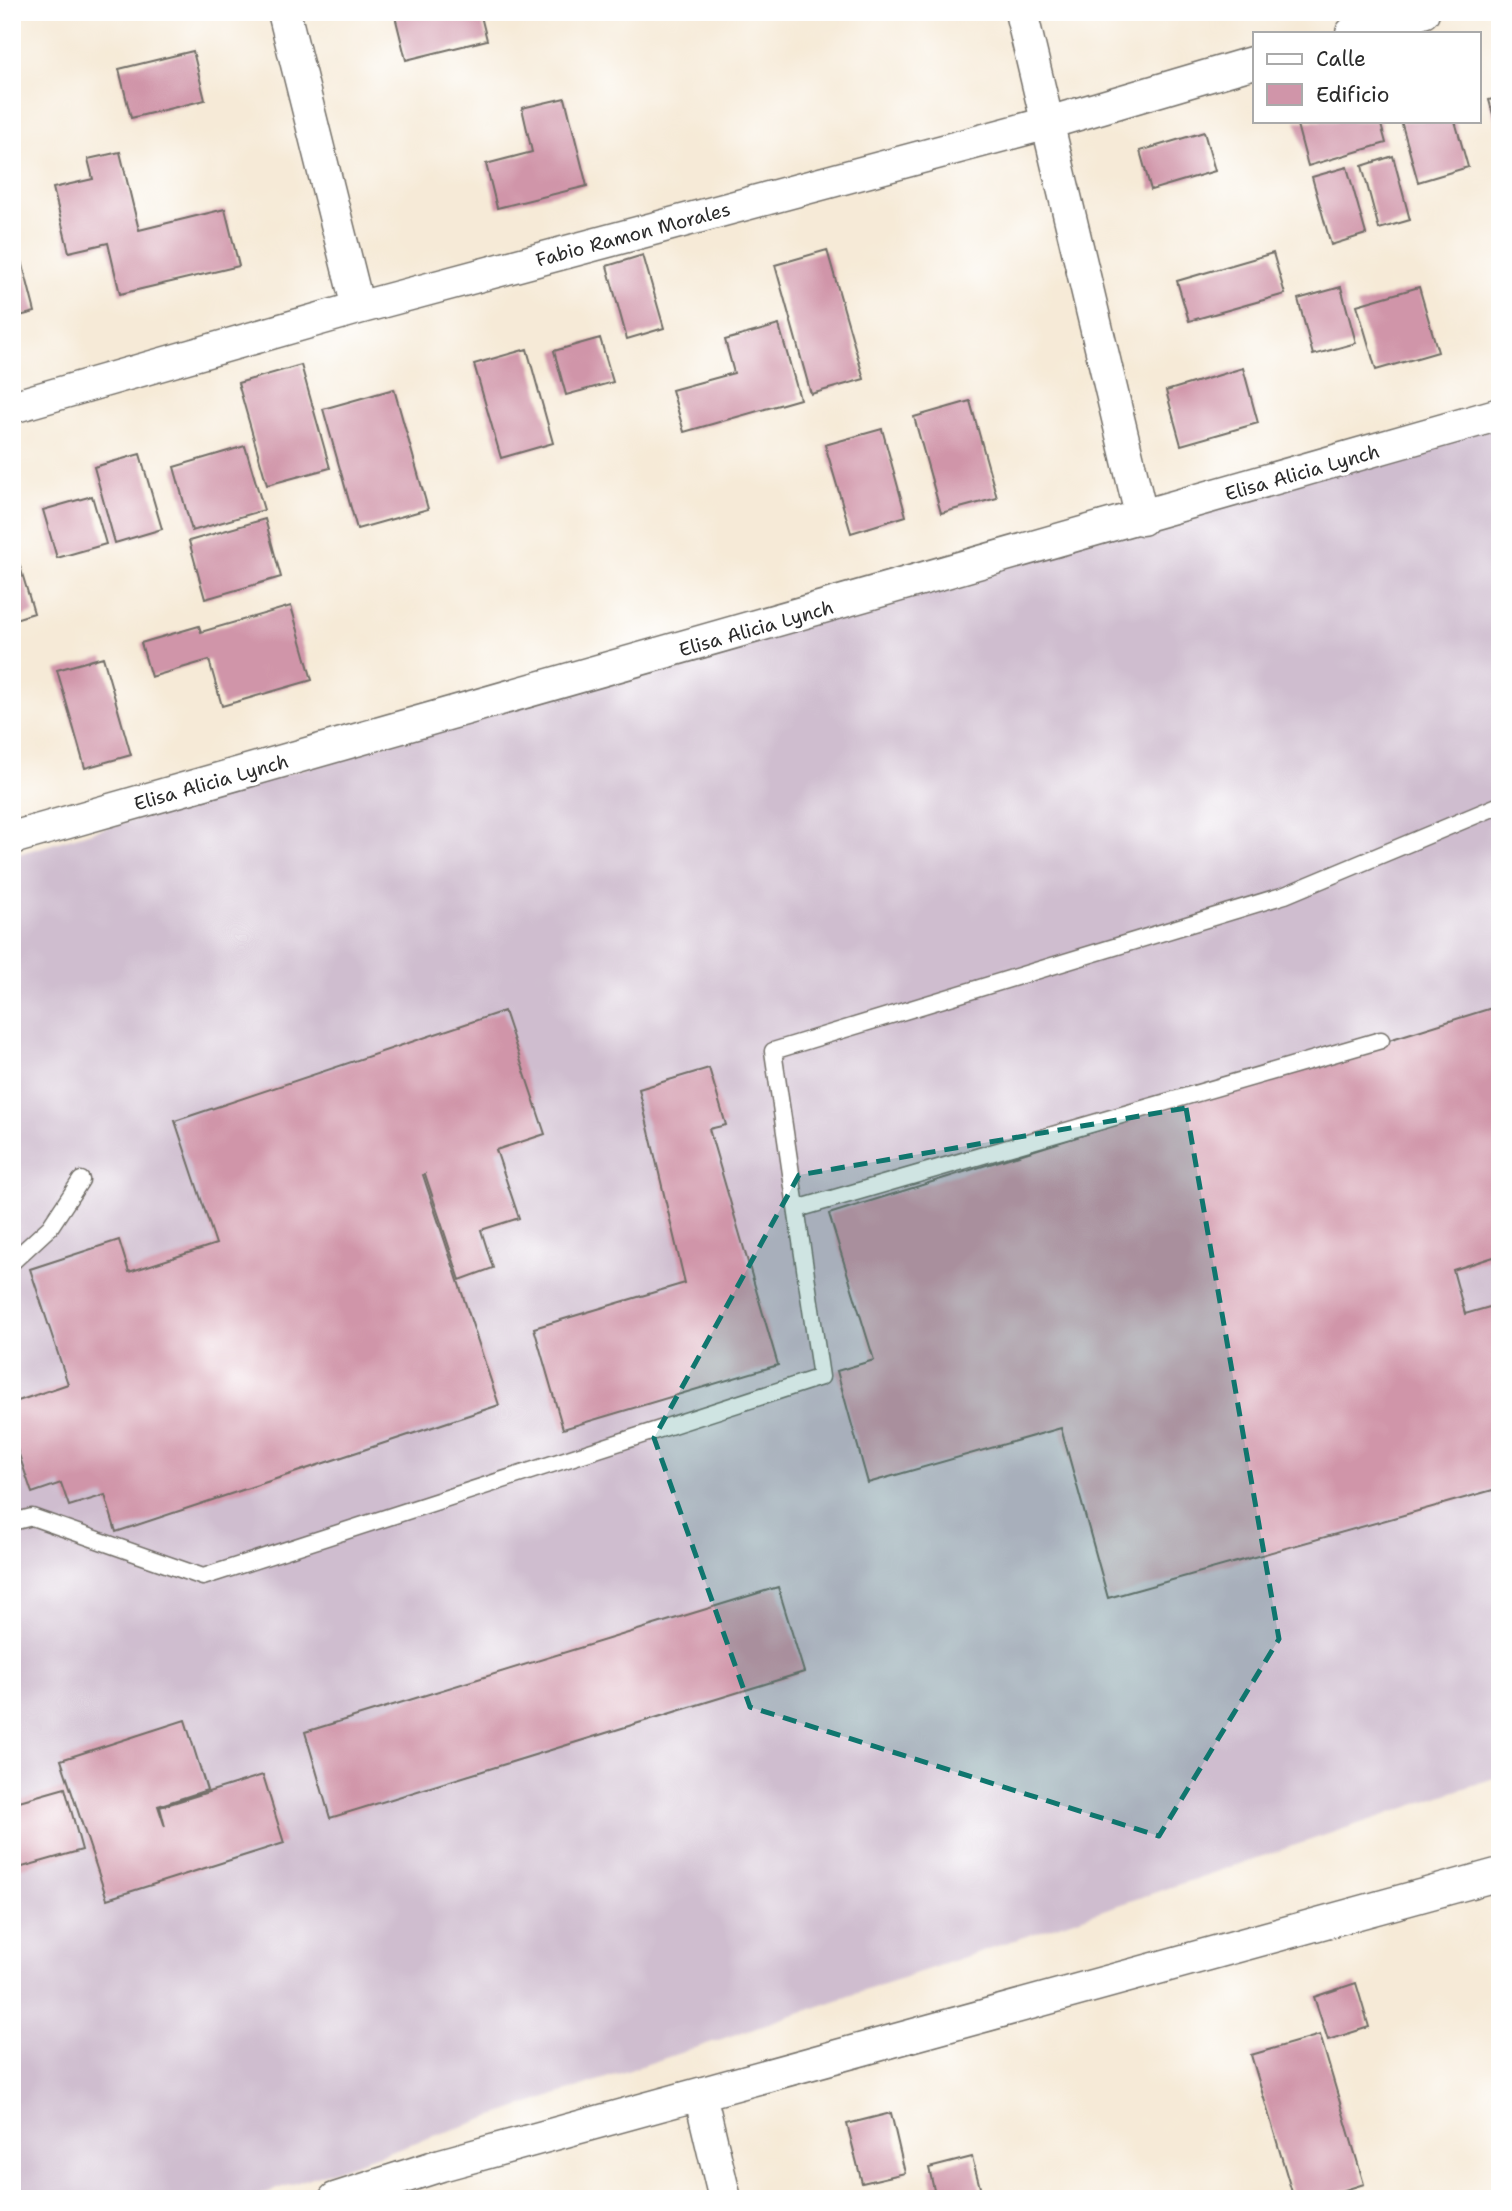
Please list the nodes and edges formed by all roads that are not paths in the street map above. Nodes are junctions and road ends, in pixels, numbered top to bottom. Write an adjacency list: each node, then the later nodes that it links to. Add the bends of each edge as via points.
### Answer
1 (284, 12): 7 (street)
2 (1021, 12): 6 (street)
3 (1423, 12): 4 (street)
4 (1355, 32)
5 (1253, 63): 6 (street, Fabio Ramon Morales)
6 (1048, 123): 7 (street, Fabio Ramon Morales); 10 (street)
7 (358, 308): 8 (street, Fabio Ramon Morales)
8 (12, 407)
9 (1500, 414): 10 (street, Elisa Alicia Lynch)
10 (1142, 519): 12 (street, Elisa Alicia Lynch)
11 (1500, 805): 15 (lane, via 1285,895 773,1051)
12 (12, 838)
13 (1381, 1040): 15 (lane)
14 (81, 1180): 16 (lane, via 50,1227)
15 (797, 1209): 17 (lane, via 821,1377 204,1577 33,1517)
16 (12, 1262)
17 (12, 1522)
18 (1500, 1874): 19 (street)
19 (701, 2094): 20 (street); 21 (street)
20 (335, 2199)
21 (725, 2199)

